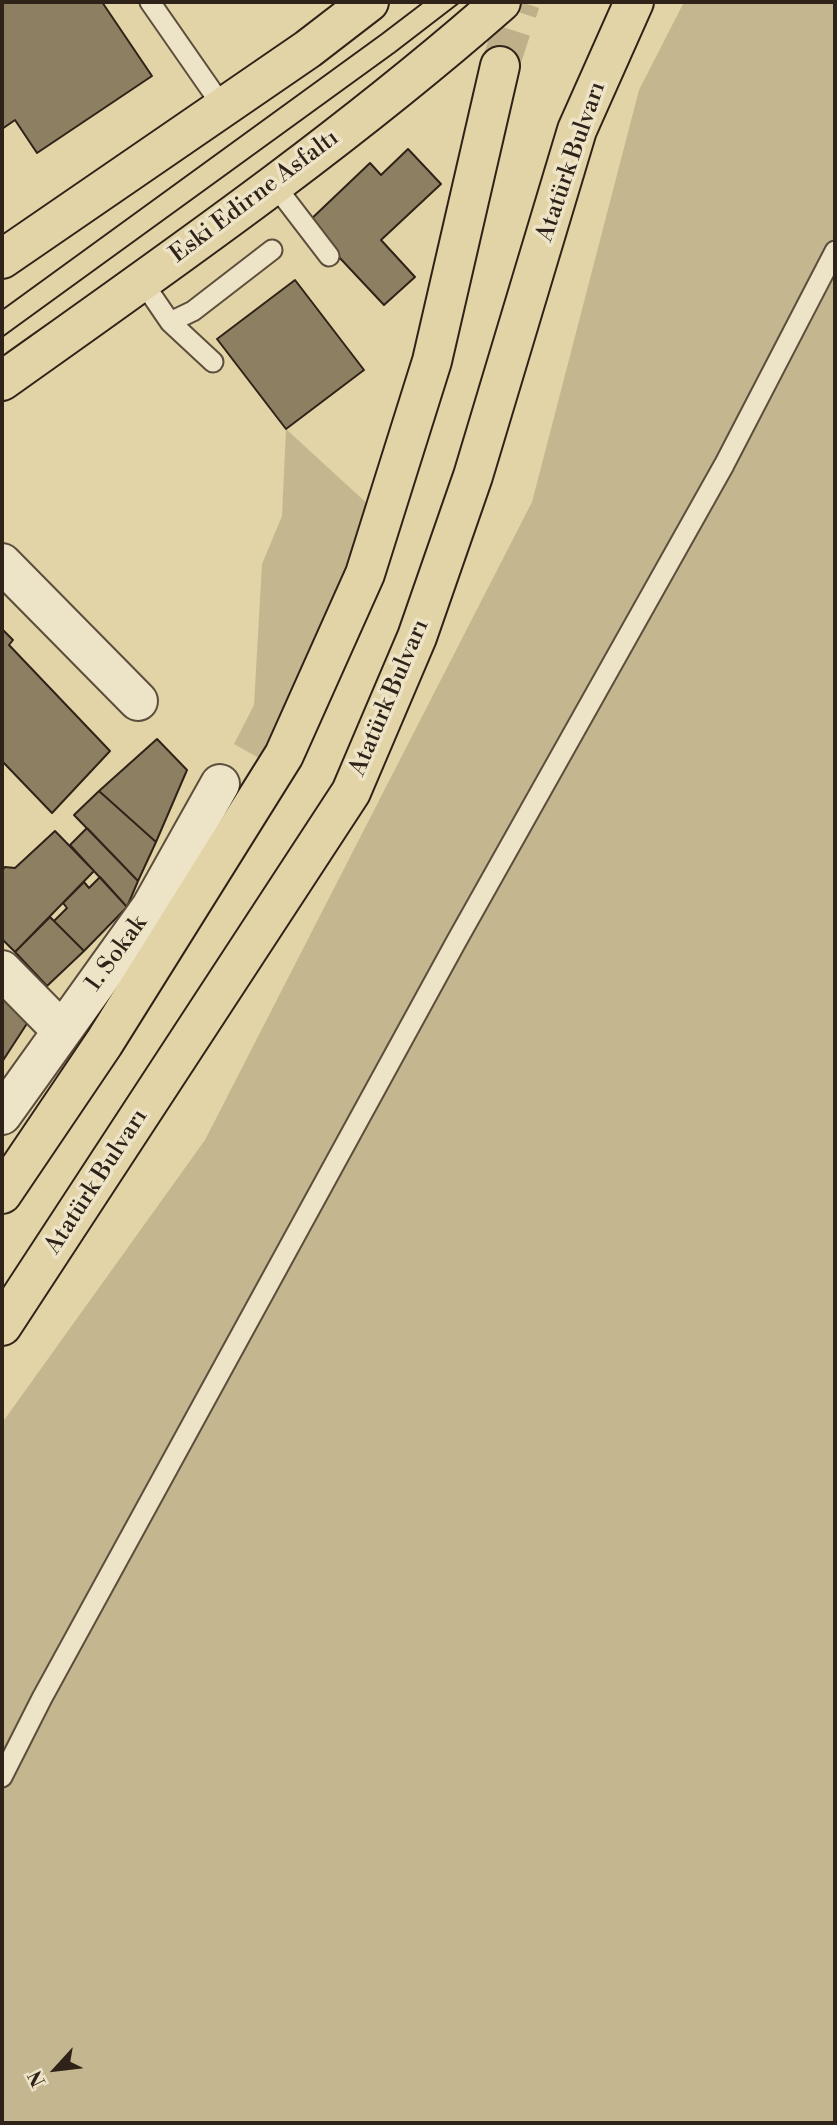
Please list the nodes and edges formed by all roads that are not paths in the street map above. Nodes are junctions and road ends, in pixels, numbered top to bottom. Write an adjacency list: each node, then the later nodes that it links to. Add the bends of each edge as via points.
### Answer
1 (150, 2): 6 (lane)
2 (369, 2): 6 (main road)
3 (501, 2): 7 (main road, Eski Edirne Asfaltı, via 443,53)
4 (634, 2): 23 (main road, Atatürk Bulvarı, via 578,130 473,476 417,637 351,792)
5 (500, 66): 22 (main road, via 432,362 359,586 284,755 104,1043)
6 (223, 107): 11 (main road)
7 (273, 183): 10 (lane); 12 (main road, Eski Edirne Asfaltı)
8 (272, 250): 13 (lane, via 193,311)
9 (835, 251): 24 (lane, via 724,464 442,967)
10 (329, 256)
11 (2, 259)
12 (142, 281): 13 (lane); 15 (main road, Eski Edirne Asfaltı)
13 (170, 323): 14 (lane)
14 (213, 362)
15 (2, 381)
16 (2, 563): 17 (street)
17 (138, 701)
18 (220, 784): 20 (street, 1. Sokak, via 150,907)
19 (2, 970): 20 (street)
20 (62, 1031): 21 (street, 1. Sokak)
21 (2, 1115)
22 (2, 1194)
23 (2, 1326)
24 (2, 1777)

